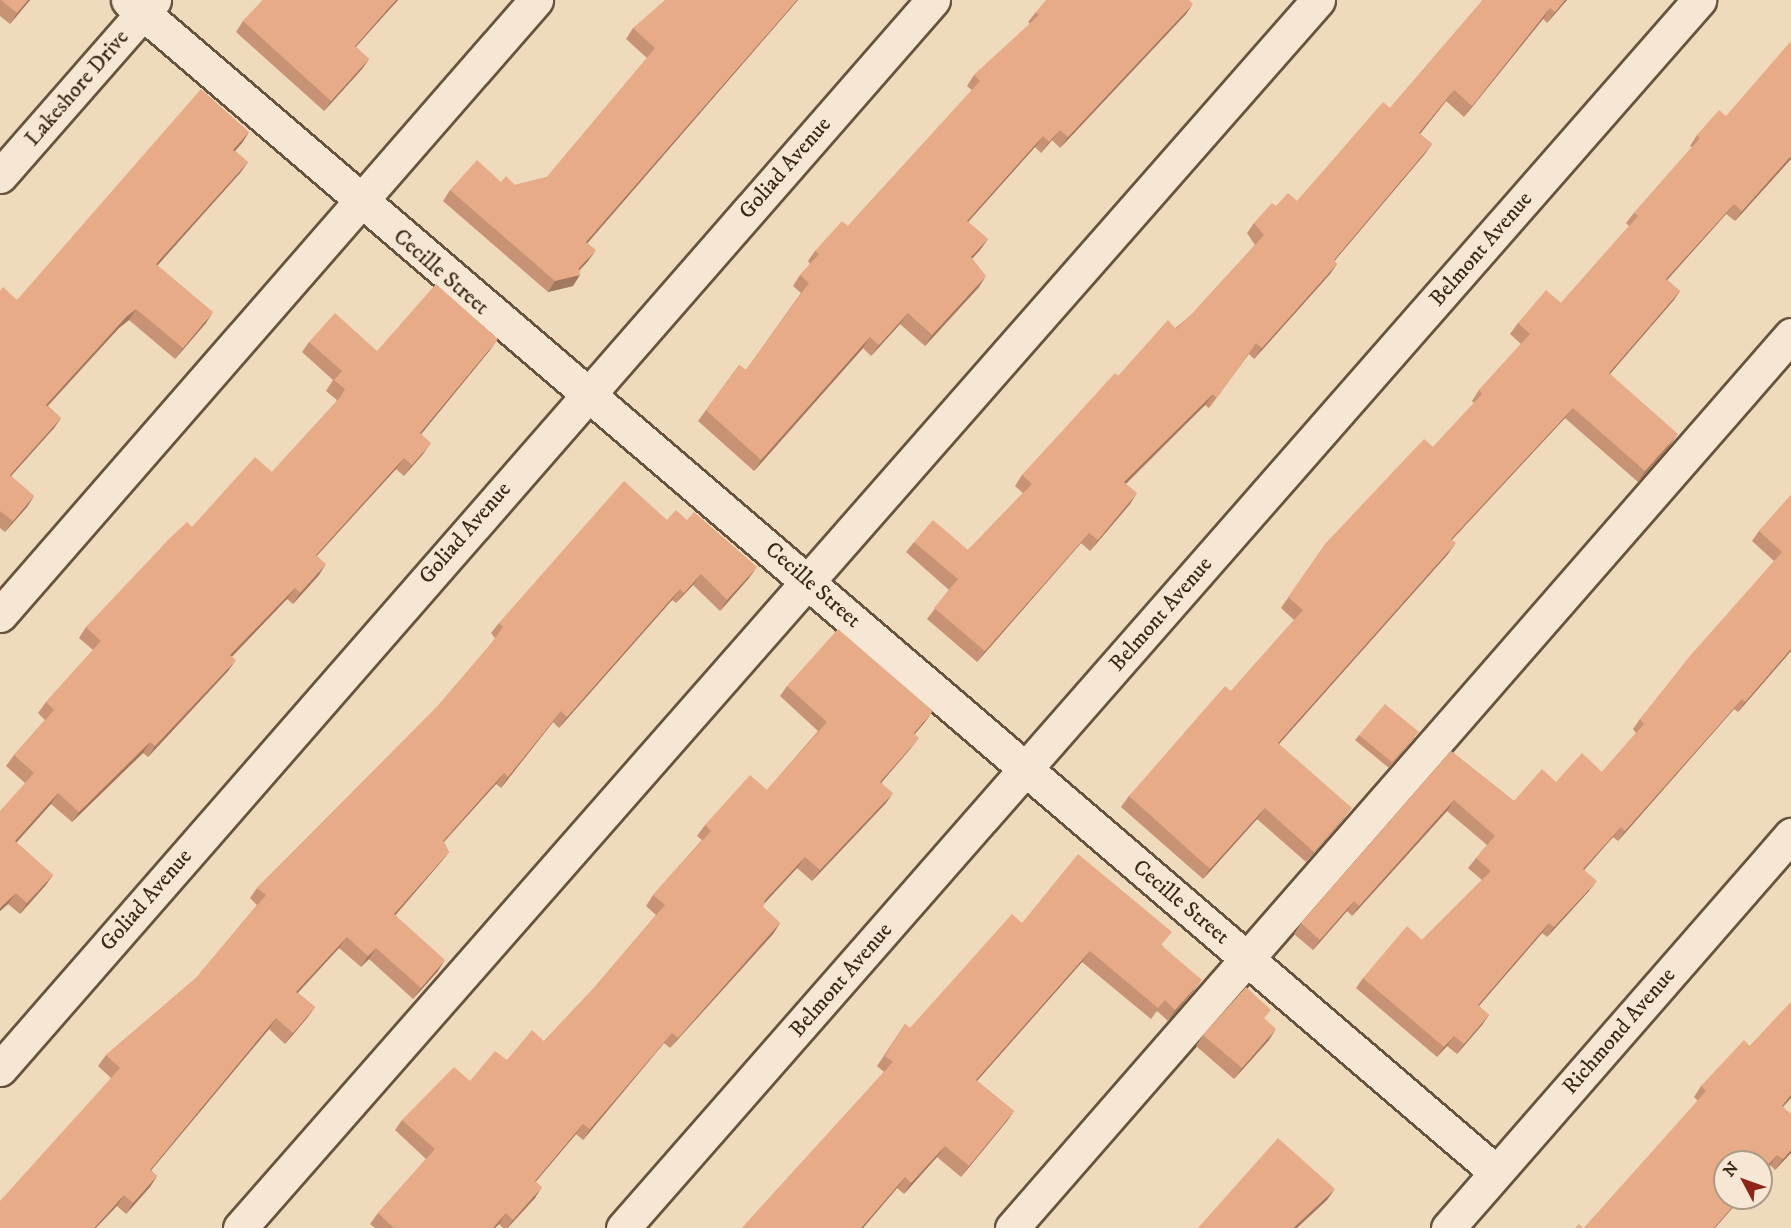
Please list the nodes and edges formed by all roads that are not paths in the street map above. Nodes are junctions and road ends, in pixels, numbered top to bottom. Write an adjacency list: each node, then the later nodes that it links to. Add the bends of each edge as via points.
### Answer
1 (536, 0): 7 (street)
2 (933, 0): 9 (street, Goliad Avenue)
3 (1318, 0): 10 (street)
4 (1699, 0): 12 (street, Belmont Avenue)
5 (142, 4): 6 (street, Lakeshore Drive); 7 (street, Cecille Street)
6 (0, 176)
7 (359, 200): 9 (street, Cecille Street); 11 (street)
8 (1791, 335): 14 (street)
9 (585, 396): 10 (street, Cecille Street); 15 (street, Goliad Avenue)
10 (810, 580): 12 (street, Cecille Street); 17 (street)
11 (0, 615)
12 (1024, 770): 14 (street, Cecille Street); 18 (street, Belmont Avenue)
13 (1791, 835): 16 (street, Richmond Avenue)
14 (1249, 959): 16 (street, Cecille Street); 19 (street)
15 (0, 1069)
16 (1496, 1172): 20 (street, Richmond Avenue)
17 (240, 1228)
18 (623, 1228)
19 (1012, 1228)
20 (1448, 1228)

